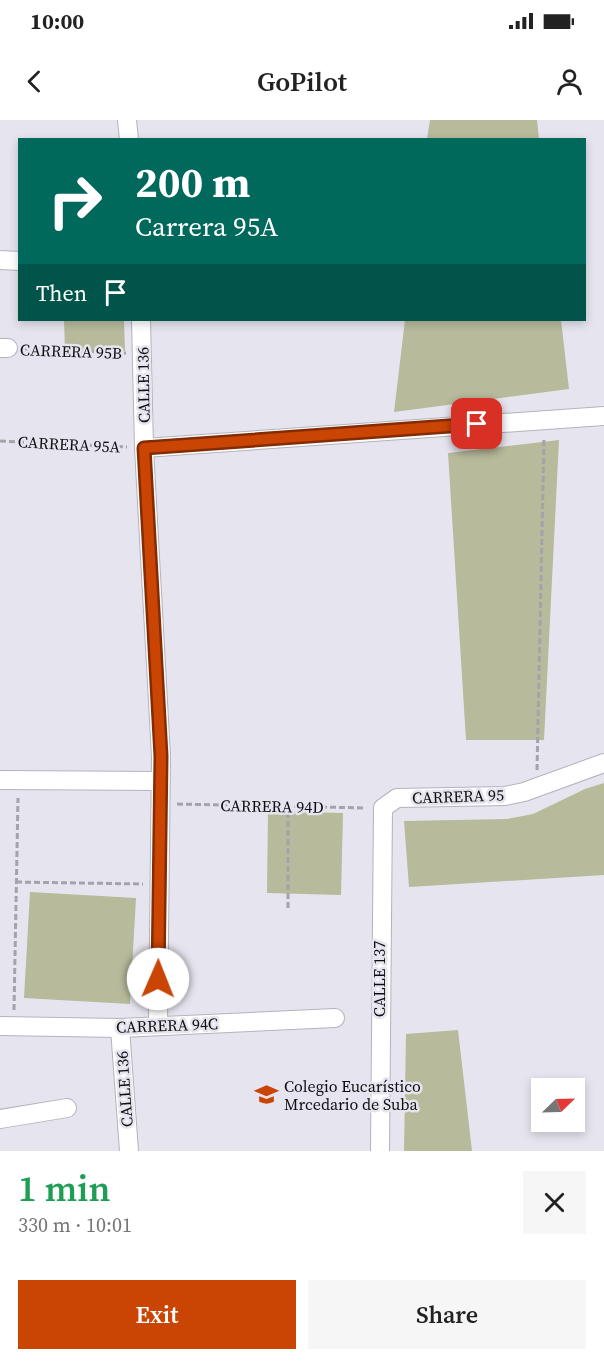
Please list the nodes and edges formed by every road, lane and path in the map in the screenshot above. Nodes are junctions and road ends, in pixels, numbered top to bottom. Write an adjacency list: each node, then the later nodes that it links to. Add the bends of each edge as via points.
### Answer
1 (127, 120): 2 (street)
2 (129, 138)
3 (0, 260): 4 (street)
4 (18, 261)
5 (141, 321): 7 (street, CALLE 136)
6 (4, 348): 7 (path, CARRERA 95B)
7 (143, 354): 11 (street, CALLE 136)
8 (604, 416): 9 (street, CARRERA 95A)
9 (544, 420): 11 (street, CARRERA 95A); 16 (path)
10 (0, 441): 11 (path, CARRERA 95A)
11 (144, 448): 15 (street, CALLE 136)
12 (604, 763): 16 (street, CARRERA 95)
13 (0, 780): 14 (street)
14 (19, 780): 15 (street); 20 (path)
15 (161, 781): 17 (street, CALLE 136)
16 (536, 787): 19 (street, CARRERA 95, via 505,796 397,798)
17 (160, 804): 18 (path, CARRERA 94D); 21 (street, CALLE 136)
18 (288, 806): 19 (path, CARRERA 94D); 22 (path)
19 (383, 808): 30 (street, CALLE 137)
20 (16, 882): 21 (path); 24 (path)
21 (159, 885): 25 (street, CALLE 136)
22 (288, 908)
23 (334, 1018): 25 (street, CARRERA 94C)
24 (7, 1026): 26 (street, CARRERA 94C)
25 (158, 1026): 26 (street, CARRERA 94C)
26 (120, 1028): 29 (street, CALLE 136)
27 (68, 1108): 28 (street)
28 (0, 1119)
29 (129, 1151)
30 (380, 1151)

